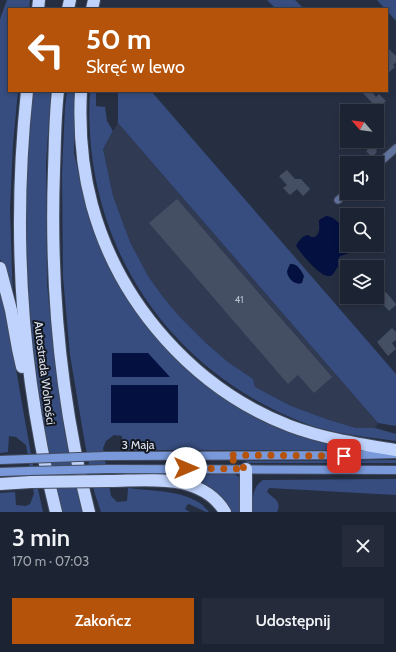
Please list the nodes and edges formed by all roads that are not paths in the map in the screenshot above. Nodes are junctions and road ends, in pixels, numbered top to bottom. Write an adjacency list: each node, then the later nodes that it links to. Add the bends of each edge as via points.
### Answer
1 (27, 92): 7 (highway, Autostrada Wolności, via 20,167 20,257 26,345)
2 (58, 92): 19 (highway, Autostrada Wolności, via 53,203 54,287 61,368)
3 (81, 92): 8 (highway, via 82,148 86,181 94,212 108,250 124,282 160,333 206,377 260,412 290,426 328,438)
4 (396, 148): 5 (street)
5 (384, 159)
6 (0, 268): 7 (highway)
7 (35, 416): 18 (highway, Autostrada Wolności)
8 (396, 450)
9 (396, 454): 10 (main road, 3 Maja)
10 (228, 455): 11 (main road, 3 Maja, bridge); 12 (main road)
11 (0, 460)
12 (246, 469): 13 (main road, 3 Maja); 15 (main road, 3 Maja); 21 (highway)
13 (396, 470)
14 (0, 472): 16 (main road)
15 (108, 475): 16 (highway, bridge); 20 (highway, via 186,484 204,491 215,499)
16 (30, 476): 17 (highway)
17 (0, 484)
18 (56, 512)
19 (89, 512)
20 (225, 512)
21 (246, 512)

